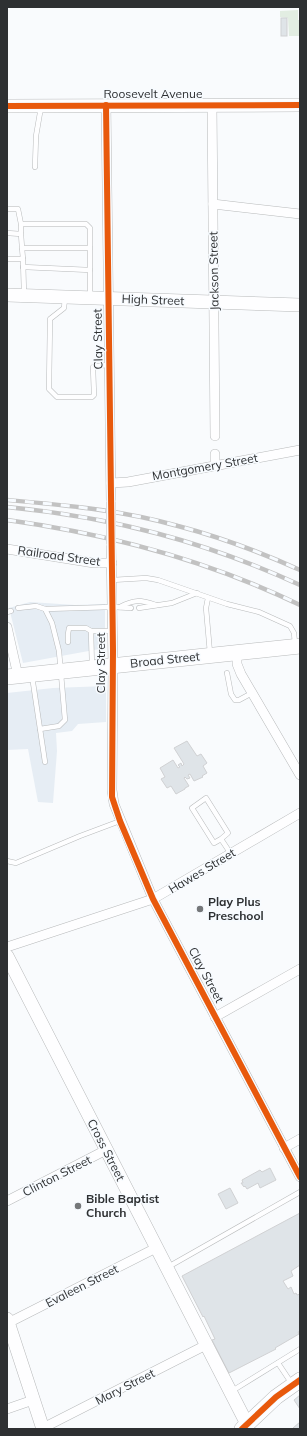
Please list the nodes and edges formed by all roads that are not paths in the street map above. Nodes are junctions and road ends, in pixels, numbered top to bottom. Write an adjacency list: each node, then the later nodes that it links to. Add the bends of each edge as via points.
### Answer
1 (106, 105): 2 (main road, Roosevelt Avenue); 5 (main road, Roosevelt Avenue); 23 (street, Clay Street)
2 (212, 105): 3 (main road, Roosevelt Avenue); 7 (street, Jackson Street)
3 (300, 105)
4 (7, 106): 5 (main road, Roosevelt Avenue)
5 (41, 106): 6 (lane)
6 (35, 166)
7 (213, 204): 9 (street); 24 (street, Jackson Street)
8 (7, 209): 10 (lane, via 18,209)
9 (300, 214)
10 (22, 224): 12 (lane); 14 (lane, via 86,224 90,228)
11 (7, 233): 12 (lane)
12 (22, 234): 13 (lane)
13 (22, 248): 14 (lane); 16 (lane)
14 (90, 248): 18 (lane)
15 (7, 259): 16 (lane)
16 (23, 259): 17 (lane)
17 (23, 267): 18 (lane); 20 (lane)
18 (90, 270): 22 (lane)
19 (7, 295): 20 (main road, High Street)
20 (23, 296): 21 (main road, High Street)
21 (65, 298): 22 (main road, High Street); 26 (lane, via 64,308 50,319 49,389 57,397 92,397 93,367)
22 (90, 299): 23 (main road, High Street)
23 (109, 299): 24 (main road, High Street); 26 (street, Clay Street)
24 (214, 302): 25 (main road, High Street); 27 (street, Jackson Street)
25 (300, 305)
26 (109, 365): 31 (street, Clay Street)
27 (215, 436)
28 (300, 450): 30 (street, Montgomery Street)
29 (215, 454): 30 (street)
30 (215, 466): 31 (street, Montgomery Street)
31 (111, 483): 33 (street, Clay Street, bridge)
32 (7, 549): 33 (street, Railroad Street, via 94,563)
33 (112, 563): 34 (street, Clay Street)
34 (112, 580): 35 (lane, via 152,579); 38 (street, Clay Street)
35 (197, 593): 36 (lane); 37 (lane, via 172,603)
36 (208, 598): 47 (lane, via 259,612 290,626); 49 (lane, via 206,608)
37 (157, 605): 38 (lane, via 142,600); 41 (lane)
38 (116, 607): 40 (lane); 42 (lane); 45 (street, Clay Street)
39 (18, 608): 42 (lane, via 36,606)
40 (131, 608)
41 (139, 608)
42 (45, 609): 52 (lane, via 52,623 59,651)
43 (7, 626): 54 (street)
44 (92, 631): 45 (lane); 46 (lane, via 86,628 70,628); 51 (lane)
45 (112, 631): 50 (street, Clay Street)
46 (68, 642)
47 (298, 646): 48 (main road, Broad Street)
48 (237, 652): 49 (main road, Broad Street); 55 (street, via 238,668)
49 (210, 655): 50 (main road, Broad Street)
50 (113, 666): 51 (main road, Broad Street); 60 (street, Clay Street, via 112,790)
51 (92, 668): 52 (main road, Broad Street)
52 (60, 672): 54 (main road, Broad Street); 56 (lane, via 65,720 59,726)
53 (227, 673): 55 (lane, via 234,700)
54 (19, 676): 56 (lane)
55 (252, 693): 58 (street)
56 (40, 729): 57 (lane)
57 (45, 762)
58 (300, 775)
59 (300, 813): 62 (street, Hawes Street)
60 (120, 821): 63 (lane, via 16,863); 64 (street, Clay Street)
61 (221, 839): 61 (lane, via 228,833 206,798 192,808 214,843); 62 (lane)
62 (231, 854): 64 (street, Hawes Street)
63 (7, 861)
64 (153, 899): 65 (street, Hawes Street); 68 (street, Clay Street)
65 (7, 947)
66 (7, 956): 71 (main road, Cross Street)
67 (300, 969): 68 (street)
68 (215, 1017): 70 (street, Clay Street)
69 (300, 1139): 70 (street)
70 (284, 1148): 72 (street, Clay Street)
71 (106, 1150): 74 (street, Clinton Street); 75 (main road, Cross Street)
72 (300, 1177)
73 (300, 1192): 76 (lane)
74 (7, 1201)
75 (156, 1248): 76 (main road, Cross Street); 77 (street, Evaleen Street)
76 (167, 1268): 78 (main road, Cross Street)
77 (8, 1321): 83 (main road)
78 (206, 1345): 82 (main road, Cross Street); 86 (street, Mary Street)
79 (300, 1349): 80 (lane)
80 (278, 1363): 81 (lane); 82 (lane)
81 (296, 1383): 85 (main road, via 272,1401)
82 (230, 1392): 85 (main road, Cross Street)
83 (33, 1400): 84 (street); 86 (main road)
84 (7, 1409)
85 (246, 1427)
86 (43, 1429)

